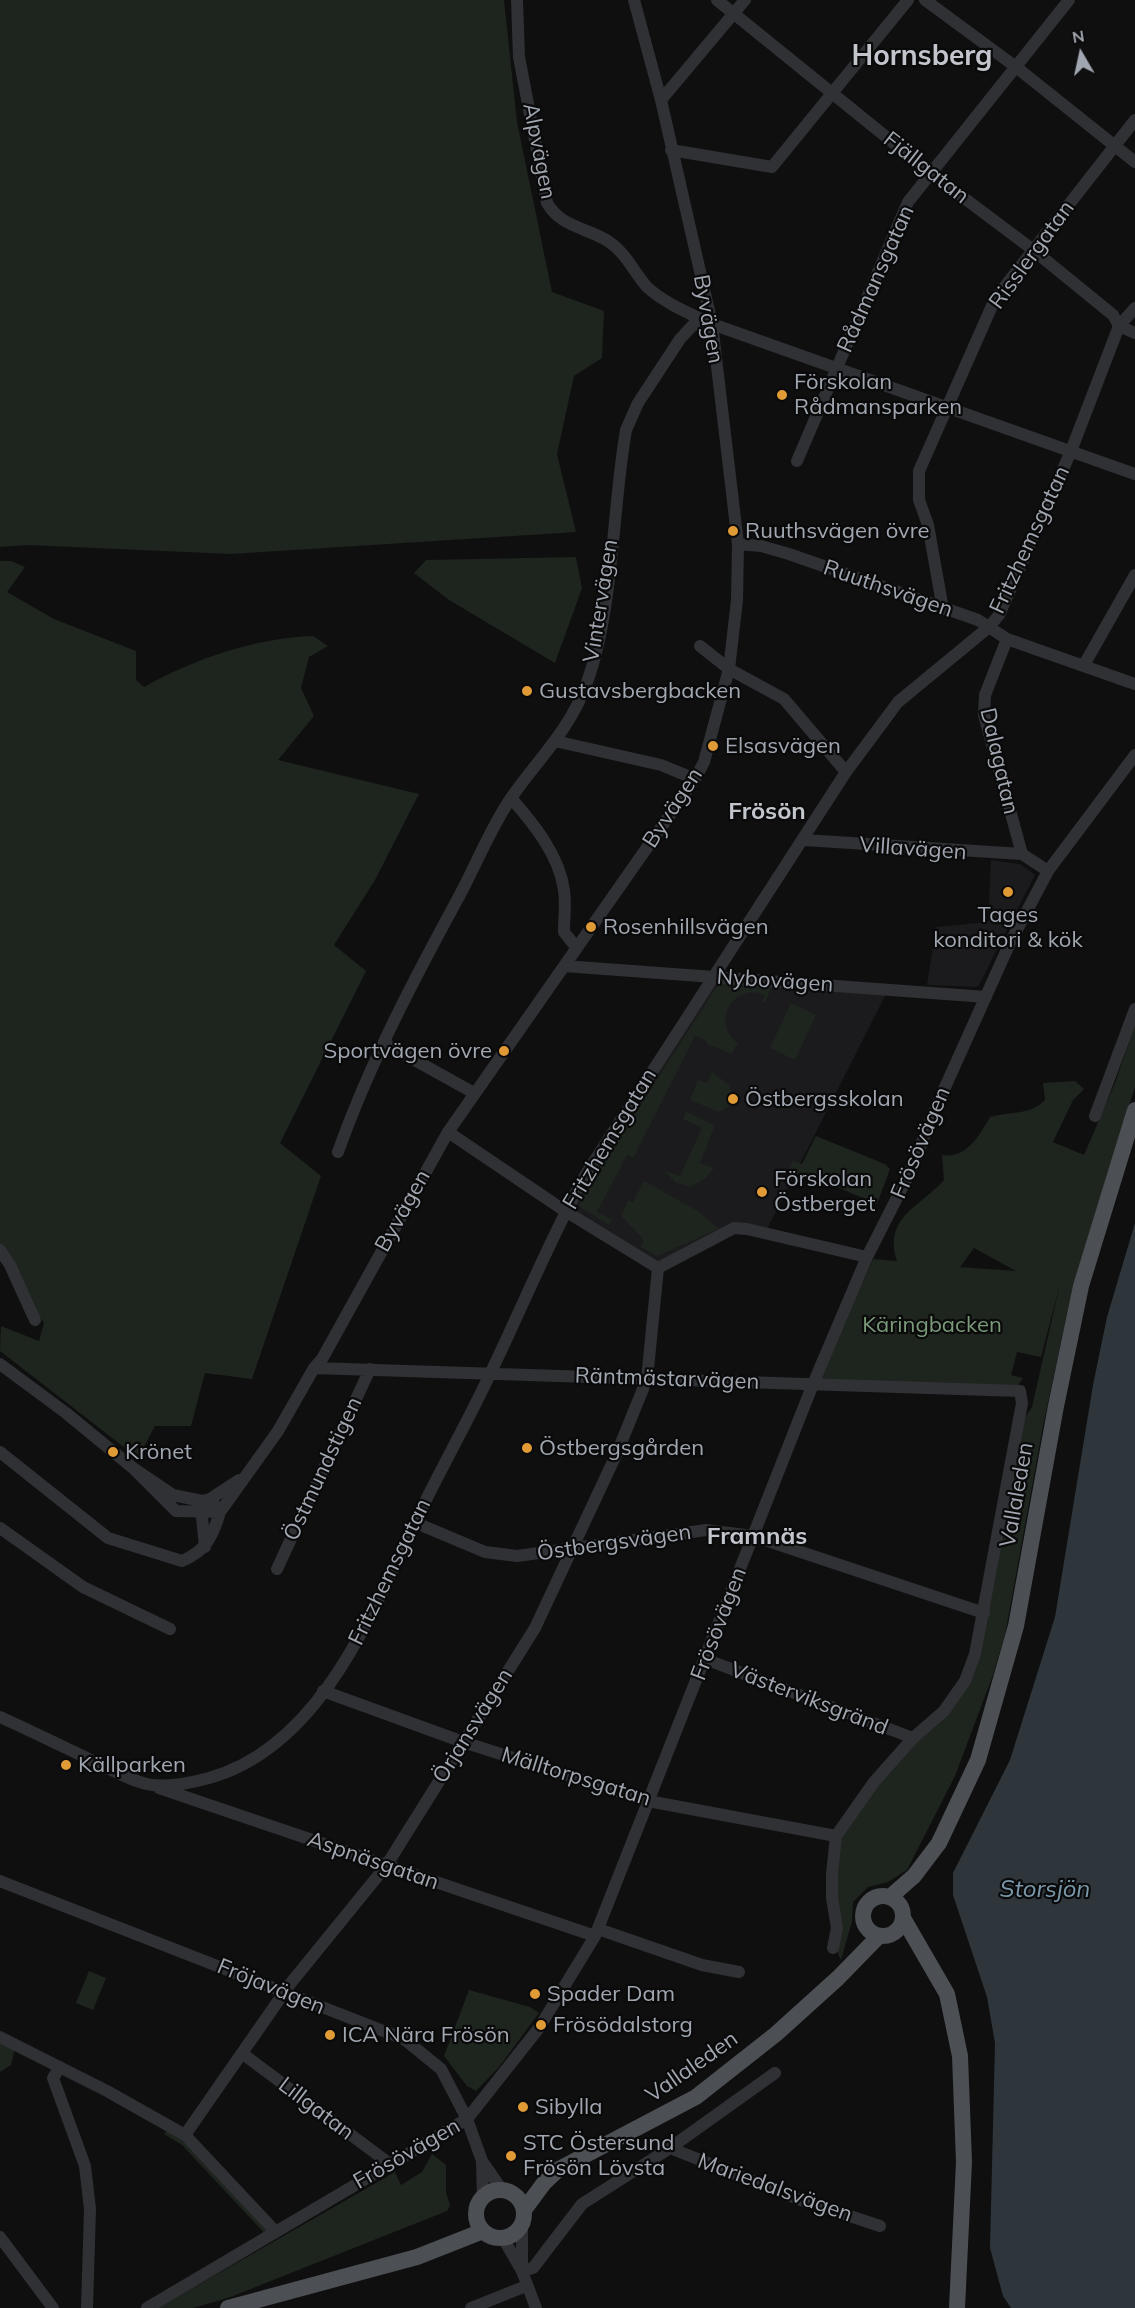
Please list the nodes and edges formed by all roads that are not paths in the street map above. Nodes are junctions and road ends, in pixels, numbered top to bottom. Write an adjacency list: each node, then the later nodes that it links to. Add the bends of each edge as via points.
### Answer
1 (517, 0): 19 (street, Alpvägen, via 519,57 547,202 553,214 608,242 648,288)
2 (634, 0): 11 (street, Byvägen)
3 (717, 0): 8 (street, Fjällgatan)
4 (746, 0): 8 (street)
5 (908, 0): 10 (street)
6 (925, 0): 9 (street)
7 (1070, 0): 9 (street, Rådmansgatan)
8 (734, 14): 10 (street, Fjällgatan); 11 (street)
9 (1016, 67): 13 (street); 16 (street, Rådmansgatan)
10 (833, 94): 14 (street, via 772,167); 16 (street, Fjällgatan)
11 (661, 100): 14 (street, Byvägen)
12 (1135, 120): 13 (street, Risslergatan)
13 (1115, 146): 15 (street); 17 (street, Risslergatan)
14 (671, 150): 19 (street, Byvägen)
15 (1135, 162)
16 (932, 174): 17 (street, Fjällgatan); 22 (street, Rådmansgatan, via 908,202)
17 (1032, 249): 20 (street, Fjällgatan, via 1113,315); 23 (street, Risslergatan, via 995,299)
18 (1135, 308): 20 (street, Fritzhemsgatan)
19 (712, 324): 22 (street); 27 (street, Byvägen); 36 (street, Vintervägen, via 693,325 680,339 638,403 626,430 600,634 586,685)
20 (1119, 326): 21 (street, Fjällgatan); 24 (street, Fritzhemsgatan)
21 (1135, 333)
22 (837, 368): 23 (street); 25 (street, Rådmansgatan)
23 (947, 407): 24 (street); 29 (street, Risslergatan, via 920,471 919,500 928,525)
24 (1071, 451): 26 (street); 30 (street, Fritzhemsgatan, via 999,615)
25 (797, 461)
26 (1135, 474)
27 (738, 544): 29 (street, Ruuthsvägen, via 789,554); 34 (street, Byvägen, via 737,600)
28 (1135, 575): 33 (street)
29 (943, 609): 30 (street, Ruuthsvägen)
30 (989, 627): 31 (street, Ruuthsvägen); 38 (street, Fritzhemsgatan, via 898,702)
31 (1007, 639): 33 (street, Ruuthsvägen); 42 (street, Dalagatan, via 985,695 984,715)
32 (700, 646): 34 (street)
33 (1084, 665): 35 (street, Ruuthsvägen)
34 (729, 669): 38 (street, via 784,699); 39 (street, Byvägen, via 704,762)
35 (1135, 684)
36 (555, 741): 39 (street, via 661,765); 40 (street, Vintervägen)
37 (1135, 755): 43 (street, Frösövägen)
38 (846, 772): 41 (street, Fritzhemsgatan)
39 (694, 779): 44 (street, Byvägen)
40 (511, 798): 44 (street, via 534,824 561,876 564,932); 49 (street, Vintervägen)
41 (804, 840): 42 (street, Villavägen); 46 (street, Fritzhemsgatan)
42 (1022, 854): 43 (street)
43 (1048, 871): 47 (street, Frösövägen)
44 (576, 947): 45 (street, Byvägen)
45 (564, 966): 46 (street, Nybovägen); 50 (street, Byvägen)
46 (713, 977): 47 (street, Nybovägen); 55 (street, Fritzhemsgatan)
47 (986, 997): 57 (street, Frösövägen, via 911,1170)
48 (1135, 1009): 52 (street)
49 (384, 1043): 50 (street); 54 (street, Vintervägen, via 361,1088)
50 (474, 1093): 53 (street, Byvägen)
51 (1135, 1110): 88 (main road, Vallaleden, via 1081,1286 1016,1626 978,1760 939,1843 914,1876)
52 (1095, 1116)
53 (448, 1132): 55 (street); 61 (street, Byvägen)
54 (338, 1152)
55 (565, 1211): 58 (street); 63 (street, Fritzhemsgatan)
56 (0, 1250): 59 (street)
57 (867, 1257): 58 (street, via 734,1228); 65 (street, Frösövägen)
58 (658, 1268): 64 (street, Örjansvägen)
59 (35, 1320)
60 (0, 1364): 68 (street, via 133,1468 173,1495)
61 (314, 1368): 62 (street, Räntmästarvägen); 67 (street, Byvägen, via 279,1431)
62 (370, 1369): 63 (street, Räntmästarvägen); 75 (street, Östmundstigen)
63 (491, 1373): 64 (street, Räntmästarvägen); 70 (street, Fritzhemsgatan)
64 (647, 1378): 65 (street, Räntmästarvägen); 74 (street, Örjansvägen)
65 (813, 1384): 72 (street, Frösövägen); 76 (street, Räntmästarvägen, via 1020,1391 1022,1403)
66 (0, 1452): 73 (street, via 108,1538 182,1562)
67 (245, 1476): 68 (street, Byvägen); 69 (street, Byvägen)
68 (204, 1505): 69 (street); 73 (street)
69 (220, 1512): 73 (street, Byvägen, via 214,1535)
70 (416, 1523): 74 (street, Östbergsvägen, via 501,1555); 79 (street, Fritzhemsgatan, via 361,1637)
71 (0, 1527): 77 (street, via 83,1587)
72 (753, 1536): 74 (street, Östbergsvägen, via 706,1530); 76 (street, Östbergsvägen); 78 (street, Frösövägen)
73 (205, 1547)
74 (572, 1550): 82 (street, Örjansvägen, via 535,1628)
75 (277, 1569)
76 (984, 1613): 81 (street, via 964,1682 944,1711)
77 (170, 1629)
78 (705, 1659): 81 (street, Västerviksgränd); 84 (street, Frösövägen)
79 (322, 1691): 82 (street, Mälltorpsgatan); 83 (street, Fritzhemsgatan, via 286,1734 259,1756 226,1773 188,1784)
80 (0, 1717): 83 (street, Fritzhemsgatan)
81 (913, 1738): 85 (street, via 874,1782)
82 (462, 1742): 84 (street, Mälltorpsgatan); 86 (street, Örjansvägen)
83 (152, 1785): 86 (street, Aspnäsgatan)
84 (648, 1801): 85 (street, Mälltorpsgatan); 90 (street, Frösövägen)
85 (836, 1836): 92 (street, via 832,1898 837,1928)
86 (386, 1866): 90 (street, Aspnäsgatan); 96 (street, Örjansvägen)
87 (0, 1881): 96 (street, Fröjavägen)
88 (898, 1907): 89 (main road, via 876,1896 862,1914); 91 (main road, via 898,1929); 93 (main road)
89 (864, 1923): 91 (main road, via 872,1933); 94 (main road, Vallaleden)
90 (597, 1933): 95 (street, Aspnäsgatan, via 702,1965); 101 (street, Frösövägen, via 548,2015)
91 (883, 1936): 93 (main road, via 908,1941); 94 (main road, Vallaleden)
92 (833, 1948)
93 (922, 1951): 123 (main road, via 947,1994 962,2073 964,2162)
94 (849, 1964): 106 (main road, Vallaleden, via 776,2034 696,2097 581,2156)
95 (739, 1972)
96 (285, 1993): 98 (street, Örjansvägen); 101 (street, Fröjavägen, via 404,2040 441,2069)
97 (0, 2037): 99 (street)
98 (243, 2054): 102 (street, Örjansvägen); 105 (street, Lillgatan)
99 (60, 2067): 102 (street); 118 (street, via 53,2078 85,2166 90,2209)
100 (775, 2073): 103 (street)
101 (467, 2119): 104 (street, Fröjavägen); 105 (street, Frösövägen)
102 (185, 2135): 112 (street)
103 (670, 2148): 111 (street, Mariedalsvägen, via 798,2199); 115 (street, via 582,2204 533,2268)
104 (482, 2162): 107 (street, Fröjavägen); 108 (street, Fröjavägen)
105 (390, 2164): 112 (street, Frösövägen)
106 (544, 2183): 107 (main road, Vallaleden); 109 (main road, Vallaleden)
107 (504, 2191): 108 (main road); 109 (main road, via 518,2198)
108 (483, 2197): 110 (main road, via 476,2209)
109 (523, 2218): 114 (main road, via 517,2232); 115 (street)
110 (480, 2225): 114 (main road, via 492,2237); 120 (main road, via 452,2244 417,2258)
111 (880, 2226)
112 (275, 2231): 119 (street, Frösövägen)
113 (0, 2237): 117 (street)
114 (503, 2238): 115 (street)
115 (522, 2271): 116 (street)
116 (526, 2286): 121 (street); 122 (street)
117 (53, 2308)
118 (87, 2308)
119 (147, 2308)
120 (228, 2308)
121 (471, 2308)
122 (536, 2308)
123 (957, 2308)

